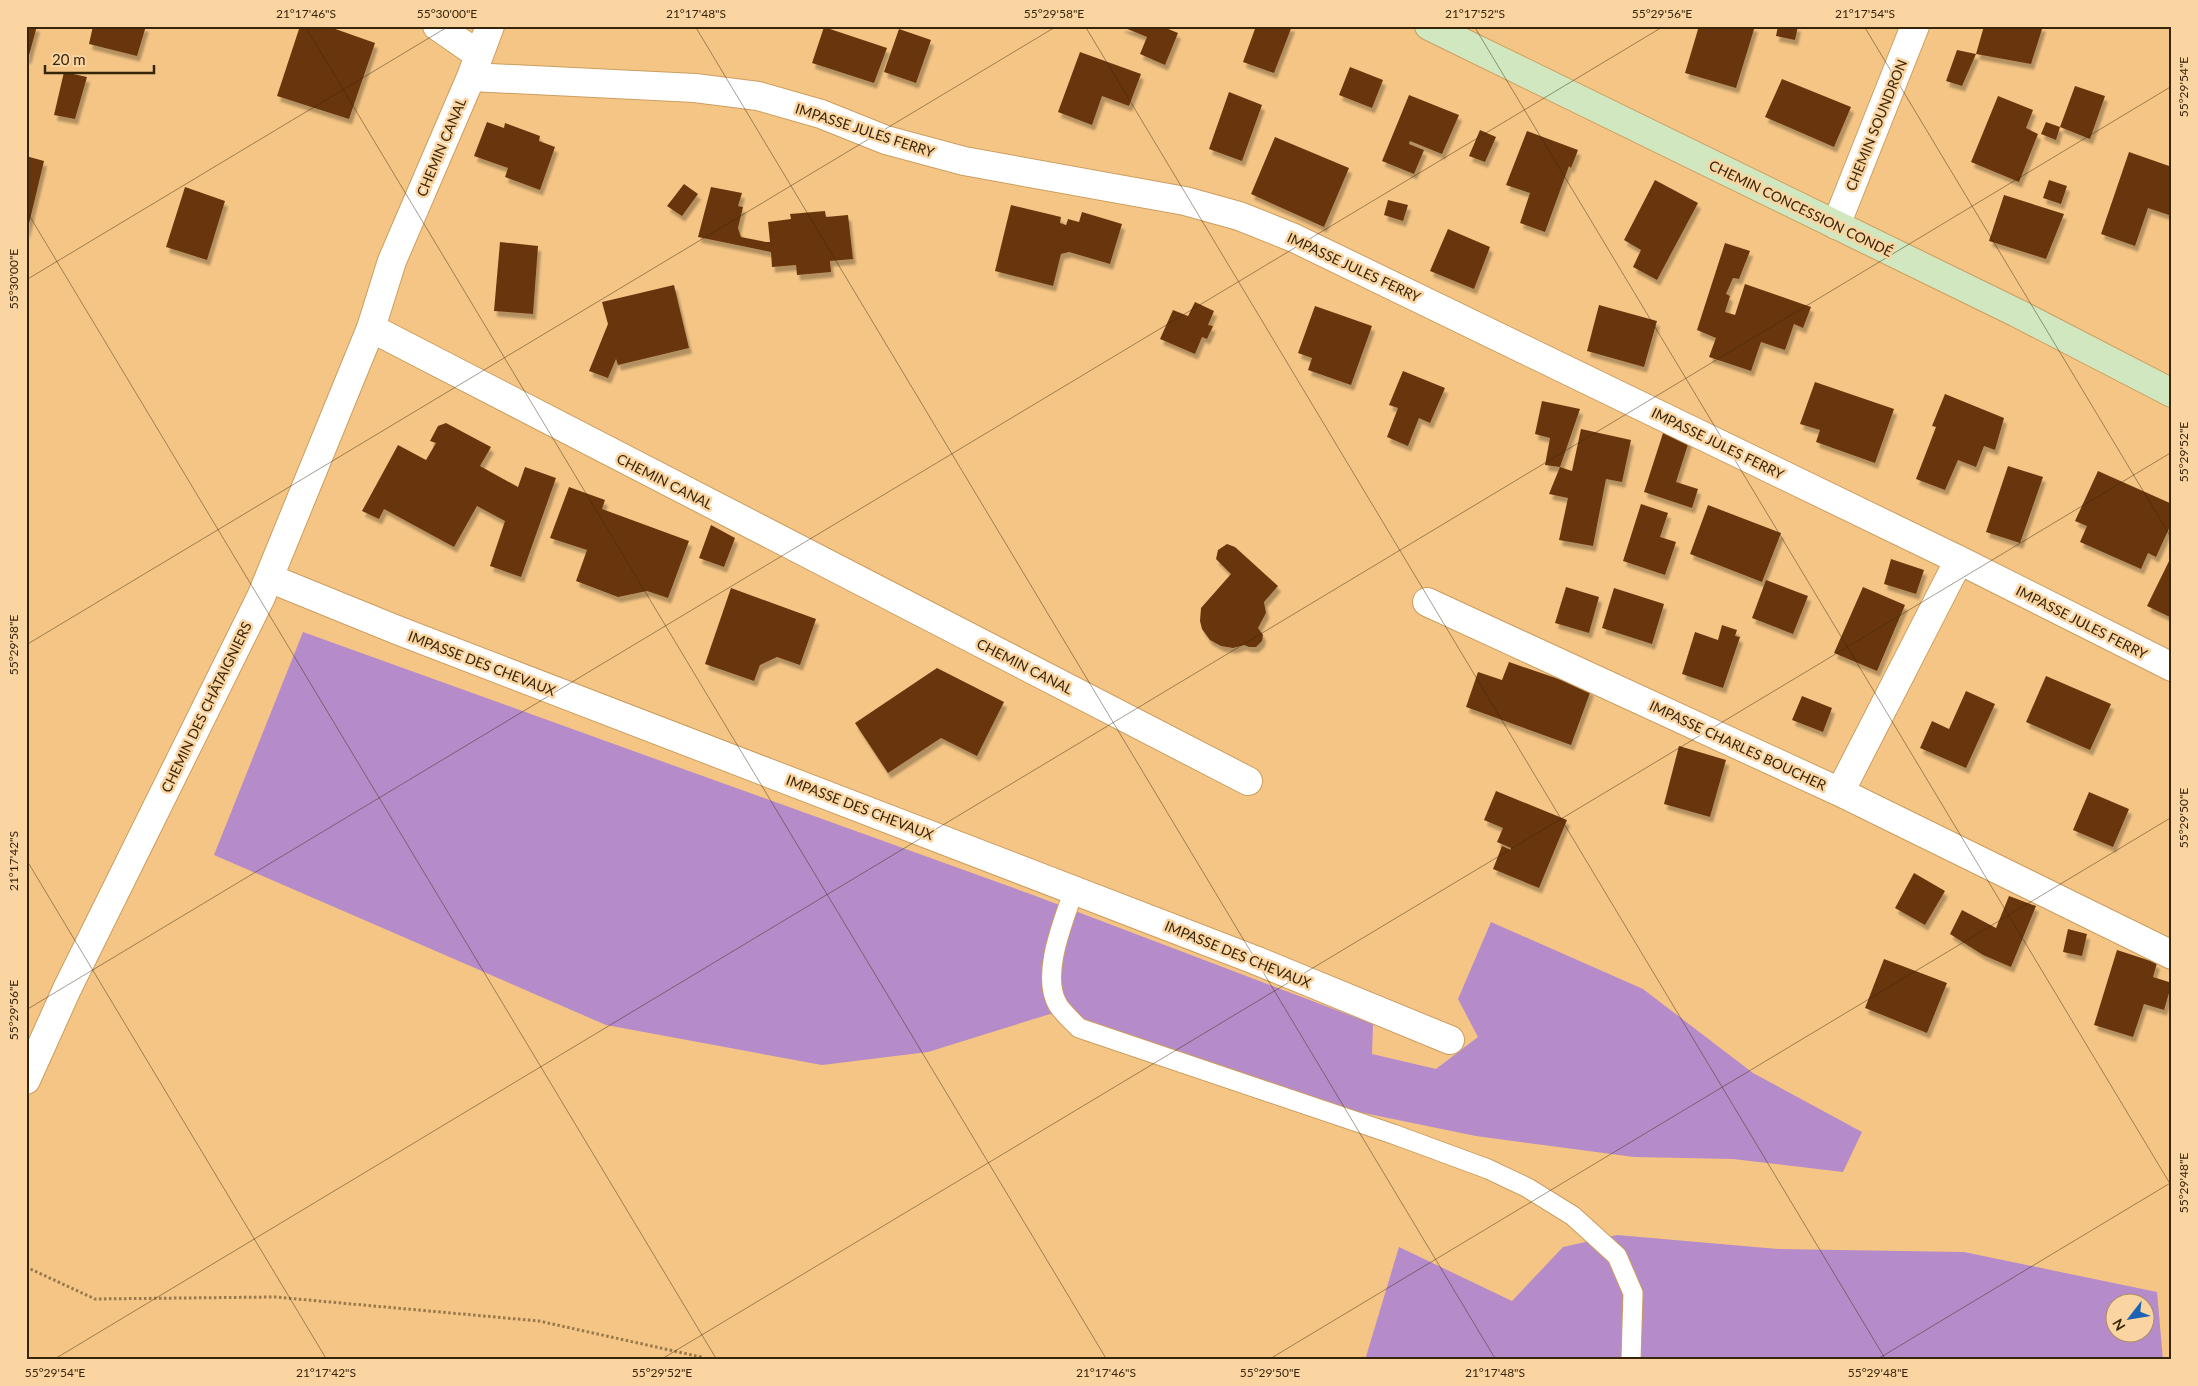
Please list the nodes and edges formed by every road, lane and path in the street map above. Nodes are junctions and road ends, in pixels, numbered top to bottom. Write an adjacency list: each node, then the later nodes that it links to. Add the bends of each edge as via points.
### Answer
1 (437, 26): 5 (street)
2 (490, 26): 5 (street, CHEMIN CANAL)
3 (1428, 26): 6 (street, CHEMIN CONCESSION CONDÉ)
4 (1915, 26): 6 (street, CHEMIN SOUNDRON)
5 (475, 66): 7 (street, CHEMIN CANAL, via 392,261); 9 (street, IMPASSE JULES FERRY, via 758,96 822,114 886,140 964,162 1186,202 1239,216 1294,238)
6 (1836, 225): 8 (street, CHEMIN CONCESSION CONDÉ)
7 (371, 328): 10 (street, CHEMIN DES CHÂTAIGNIERS); 13 (street, CHEMIN CANAL)
8 (2172, 393)
9 (1959, 560): 12 (street, IMPASSE JULES FERRY); 14 (street, IMPASSE CHARLES BOUCHER)
10 (269, 578): 15 (street, IMPASSE DES CHEVAUX); 18 (street, CHEMIN DES CHÂTAIGNIERS, via 67,988)
11 (1427, 602): 14 (street, IMPASSE CHARLES BOUCHER)
12 (2172, 667)
13 (1248, 781)
14 (1840, 792): 16 (street)
15 (1074, 890): 17 (street, IMPASSE DES CHEVAUX); 21 (lane, via 1053,953 1052,987 1058,1004 1079,1028 1393,1134 1488,1169 1528,1188 1573,1216 1617,1256 1632,1293)
16 (2172, 955)
17 (1450, 1040)
18 (26, 1080)
19 (26, 1268): 20 (path, via 95,1299 275,1297 539,1321)
20 (707, 1360)
21 (1632, 1360)

